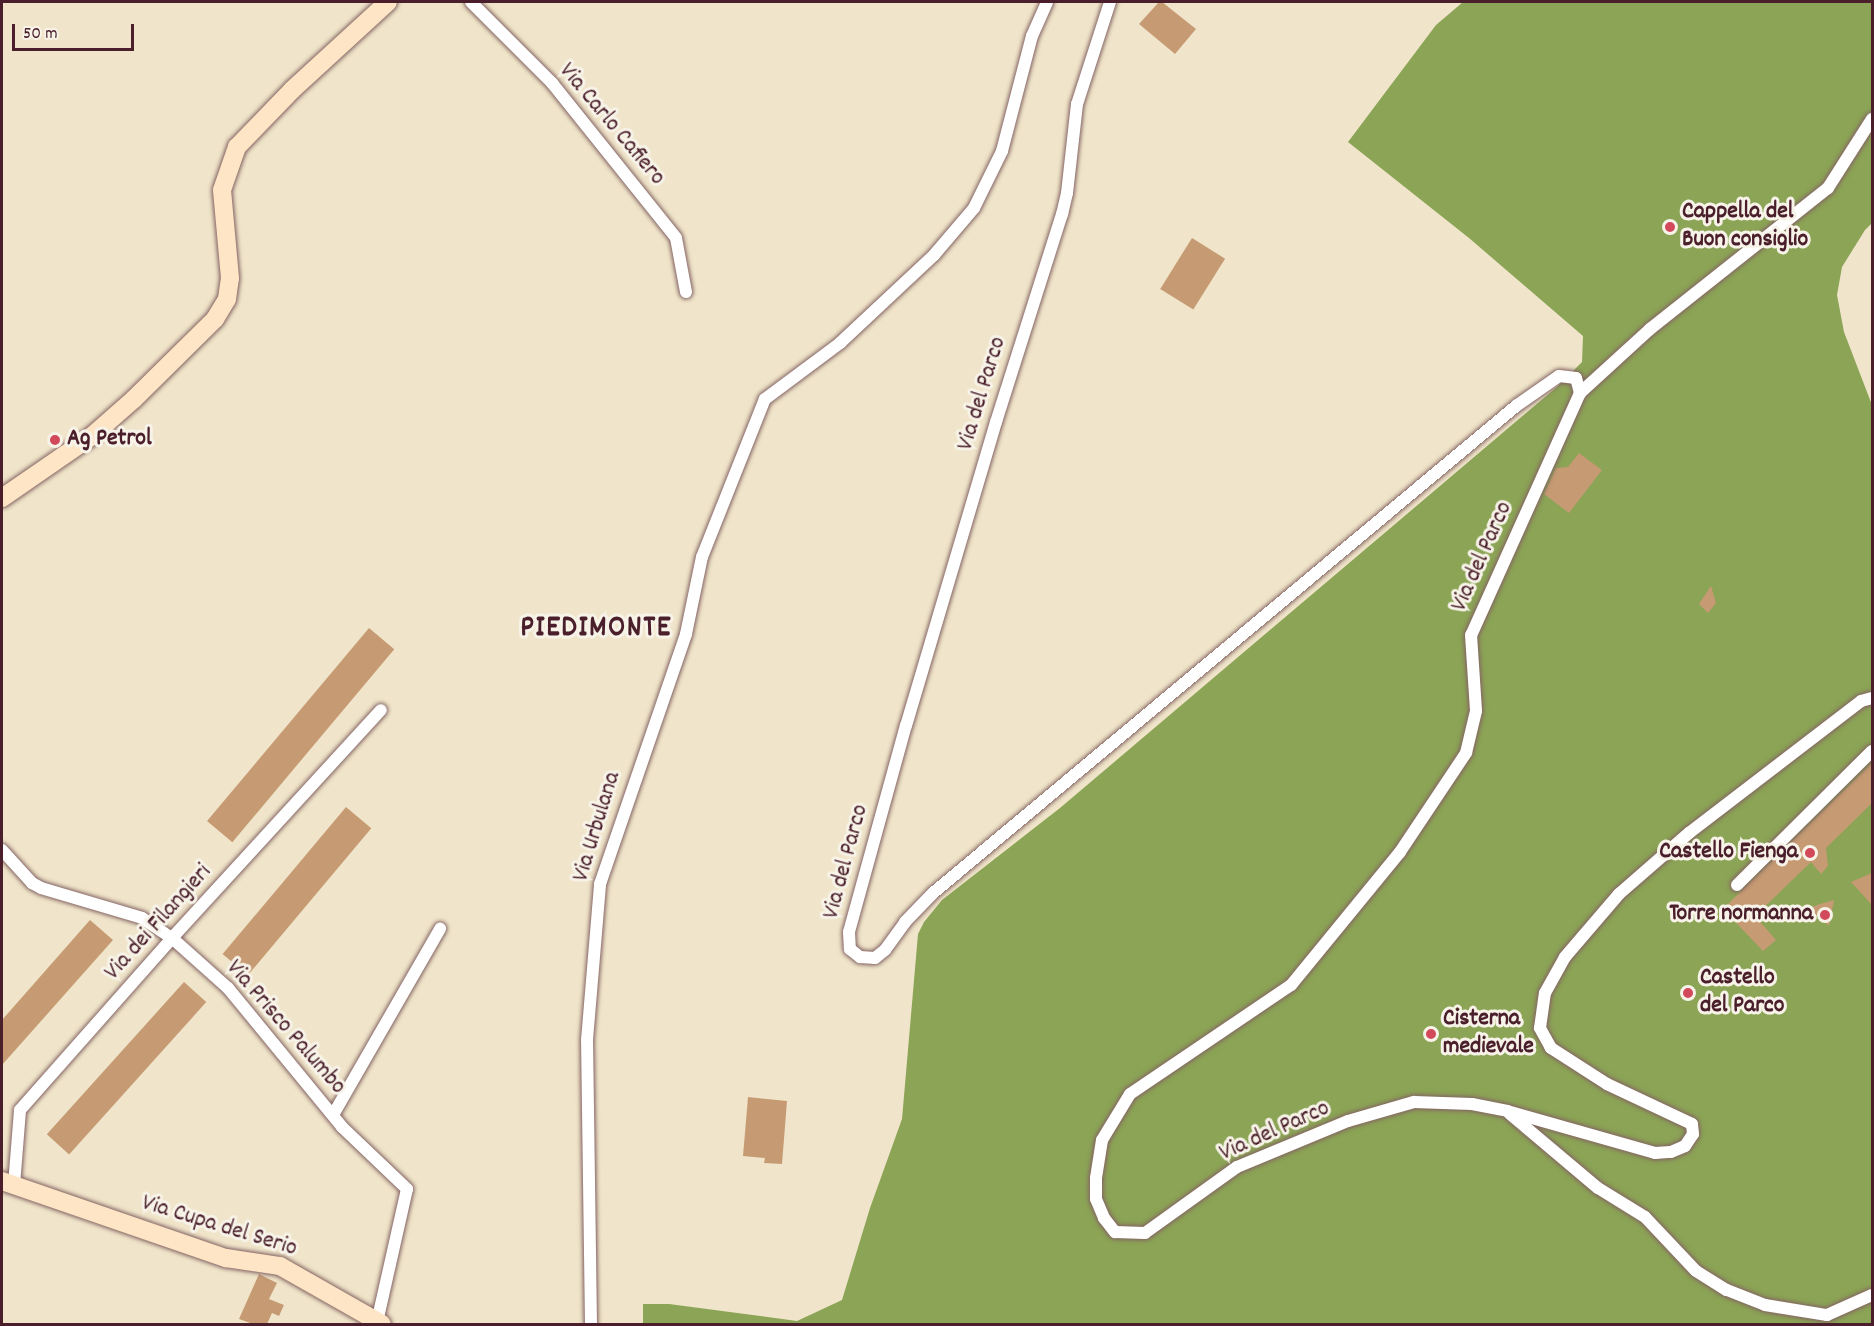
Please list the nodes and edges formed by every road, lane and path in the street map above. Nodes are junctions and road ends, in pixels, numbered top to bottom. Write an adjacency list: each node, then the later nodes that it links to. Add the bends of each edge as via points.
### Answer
1 (388, 2): 8 (main road, via 292,90 237,147 222,189 230,278 227,299 215,319 92,436)
2 (471, 2): 6 (street, Via Carlo Cafiero, via 552,83 676,238)
3 (1047, 2): 21 (street, Via Urbulana, via 1032,36 1002,151 974,208 934,255 840,343 765,399 702,557 686,634 600,884 587,1040)
4 (1110, 2): 7 (street, Via del Parco, via 1077,104 1062,214 916,692 849,932 850,949 860,957 875,958 885,950 905,921 933,893 1516,406 1559,376 1576,378)
5 (1872, 119): 7 (street, Via del Parco, via 1828,188 1650,328)
6 (686, 292)
7 (1580, 393): 16 (street, Via del Parco, via 1471,635 1476,711 1466,753 1400,852 1291,985 1130,1094 1102,1140 1096,1198 1115,1232 1145,1233 1238,1167 1348,1121 1414,1102 1472,1104)
8 (2, 498)
9 (1872, 698): 16 (street, Via del Parco, via 1861,701 1689,833 1619,894 1565,957 1545,993 1540,1028 1551,1048 1607,1084 1692,1124 1693,1134 1685,1146 1655,1153)
10 (381, 710): 15 (street, Via dei Filangieri)
11 (1872, 751): 13 (street)
12 (2, 850): 15 (street, Via Prisco Palumbo, via 41,888 142,918)
13 (1737, 885)
14 (440, 929): 17 (street)
15 (172, 938): 17 (street, Via Prisco Palumbo, via 228,988); 18 (street, Via dei Filangieri, via 20,1110)
16 (1507, 1111): 19 (street, via 1598,1188 1645,1217 1696,1271 1726,1290 1765,1305 1827,1315)
17 (333, 1115): 20 (street, Via Prisco Palumbo, via 407,1189)
18 (8, 1183): 20 (main road, Via Cupa del Serio, via 226,1258 280,1266)
19 (1872, 1295)
20 (379, 1323)
21 (591, 1324)

